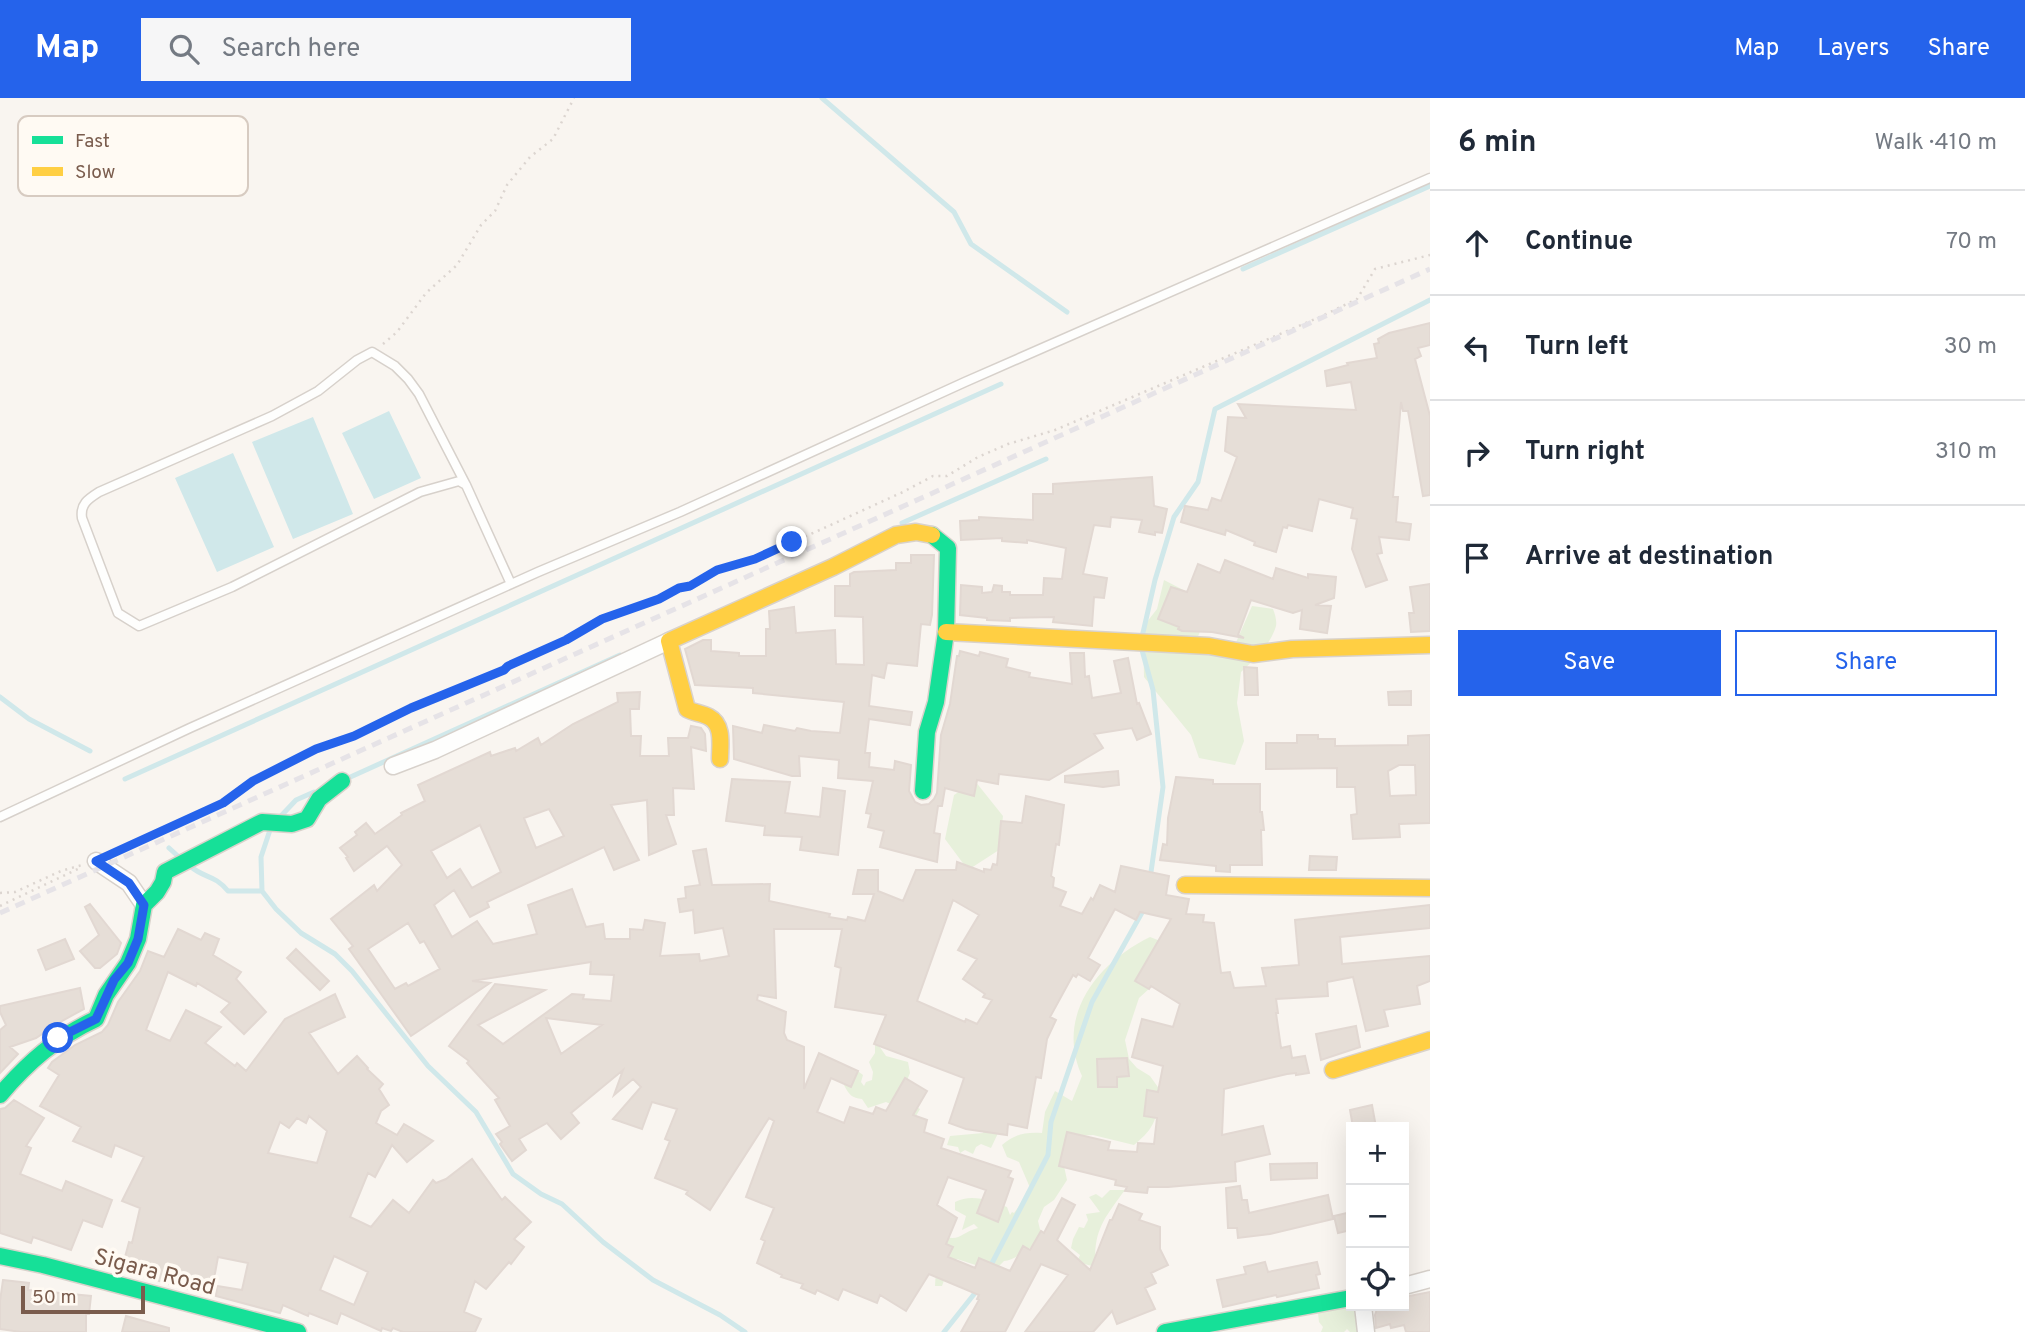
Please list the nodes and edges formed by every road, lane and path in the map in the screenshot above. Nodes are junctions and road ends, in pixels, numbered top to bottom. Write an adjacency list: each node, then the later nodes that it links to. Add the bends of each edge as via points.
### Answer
1 (574, 98): 4 (path, via 553,139 530,157 507,185 495,211 457,265 426,293 397,332)
2 (1430, 178): 6 (lane)
3 (1430, 255): 15 (path, via 1375,269 1357,299 1322,316 1055,430 1008,444 947,475 933,476 755,559 717,570 690,586 602,619 504,670 316,749 253,781 223,803)
4 (372, 352): 5 (lane, via 394,366 419,394); 5 (lane, via 318,391 272,416 99,492 84,503 82,517 118,613 139,626 232,587 420,492 459,481)
5 (466, 485): 6 (lane)
6 (512, 584): 14 (lane)
7 (946, 632): 8 (street, via 948,548 928,533 908,532); 9 (street, via 1209,646 1252,654); 13 (street, via 927,732)
8 (669, 641): 10 (street, via 687,709 707,715 720,731); 11 (street)
9 (1430, 645)
10 (720, 759)
11 (393, 766)
12 (342, 781): 19 (street, via 318,799 307,819 292,824 262,822 165,872 163,883)
13 (923, 791)
14 (0, 817)
15 (96, 861): 18 (path, via 15,892); 19 (street, via 129,883); 20 (path)
16 (1185, 885): 17 (street)
17 (1430, 888)
18 (0, 893)
19 (144, 905): 23 (street, via 128,963 114,980 96,1019 58,1038)
20 (0, 906)
21 (1430, 1040): 22 (street)
22 (1333, 1070)
23 (1, 1092)
24 (0, 1256): 29 (street, Sigara Road)
25 (1430, 1279): 26 (street)
26 (1409, 1285)
27 (1346, 1299): 30 (street)
28 (1364, 1311): 31 (street)
29 (298, 1332)
30 (1165, 1332)
31 (1367, 1332)

